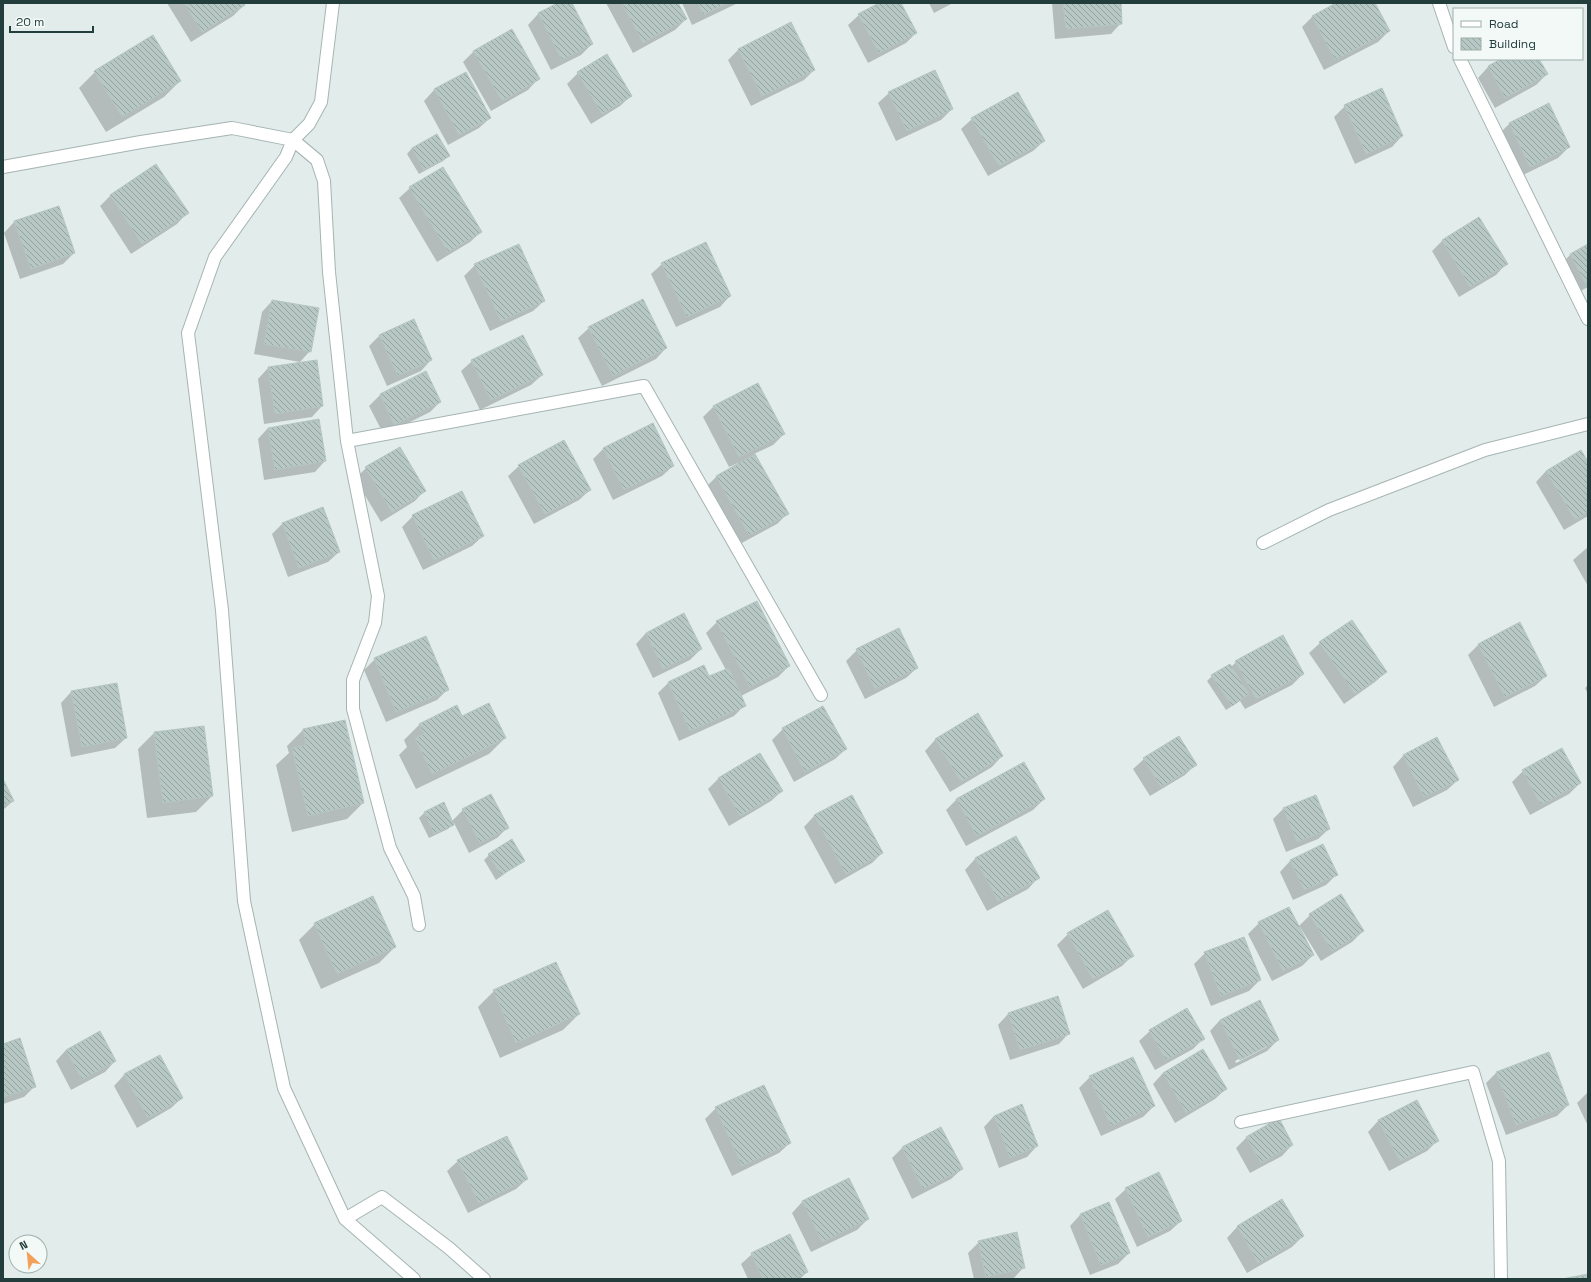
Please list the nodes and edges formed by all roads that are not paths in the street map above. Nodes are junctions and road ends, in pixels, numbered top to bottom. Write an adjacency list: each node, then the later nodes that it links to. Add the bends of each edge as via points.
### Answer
1 (333, 3): 5 (street, via 320,102 309,124)
2 (1439, 3): 3 (street)
3 (1453, 44)
4 (1460, 60): 7 (street)
5 (293, 140): 6 (street, via 232,128); 9 (street, via 317,160 324,181 328,272); 14 (street, via 281,163 215,257 188,333 222,610 244,900 284,1088)
6 (3, 167)
7 (1588, 319)
8 (1588, 424): 10 (street, via 1478,453 1329,510)
9 (347, 441): 11 (street, via 644,386); 12 (street, via 378,596 375,623 353,680 353,709 390,848 414,896)
10 (1263, 543)
11 (821, 695)
12 (419, 925)
13 (1241, 1122): 17 (street, via 1473,1072 1500,1161)
14 (345, 1219): 15 (street); 16 (street, via 382,1197 449,1248)
15 (414, 1279)
16 (484, 1279)
17 (1501, 1279)

